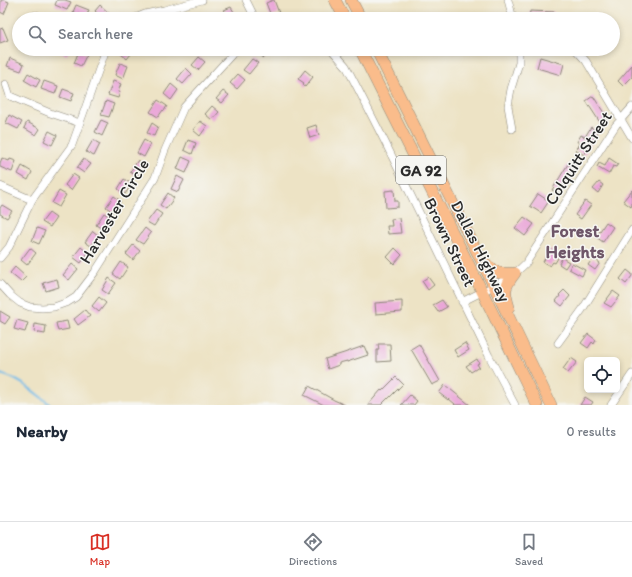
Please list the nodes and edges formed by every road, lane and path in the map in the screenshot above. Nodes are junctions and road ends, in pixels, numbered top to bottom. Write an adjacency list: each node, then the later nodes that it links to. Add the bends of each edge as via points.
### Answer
1 (202, 0): 6 (street)
2 (246, 0): 7 (street)
3 (335, 0): 8 (main road)
4 (351, 0): 9 (main road)
5 (508, 0): 10 (street)
6 (154, 12)
7 (251, 12)
8 (341, 12)
9 (357, 12)
10 (511, 12)
11 (104, 56): 21 (street)
12 (231, 56): 30 (street, Harvester Circle, via 184,107 155,178 96,272 76,296 54,307 30,307 20,303)
13 (337, 56): 33 (street, Brown Street, via 358,89 385,142)
14 (364, 56): 32 (main road, Dallas Highway / GA 92)
15 (379, 56): 27 (main road, Dallas Highway / GA 92)
16 (519, 56): 22 (street, via 508,106)
17 (581, 56): 20 (street)
18 (6, 84): 21 (street, via 10,96)
19 (632, 107): 20 (street, Colquitt Street)
20 (620, 120): 23 (street); 29 (street, Colquitt Street, via 532,255)
21 (80, 123): 25 (street, via 72,145)
22 (512, 129)
23 (632, 138)
24 (0, 186): 25 (street)
25 (32, 200): 28 (street, via 9,247)
26 (632, 230): 35 (street)
27 (479, 257): 29 (main road, via 495,272); 31 (main road, Dallas Highway / GA 92)
28 (0, 258)
29 (514, 273): 31 (street, Colquitt Street); 34 (main road, via 505,294)
30 (0, 284)
31 (494, 286): 32 (street, Colquitt Street); 34 (main road, Dallas Highway / GA 92)
32 (482, 291): 33 (street, Brown Street); 38 (main road, Dallas Highway / GA 92)
33 (462, 302): 37 (street, Brown Street)
34 (516, 333): 39 (main road, Dallas Highway / GA 92)
35 (558, 343)
36 (632, 374): 40 (street)
37 (515, 405)
38 (536, 405)
39 (551, 405)
40 (611, 405)

